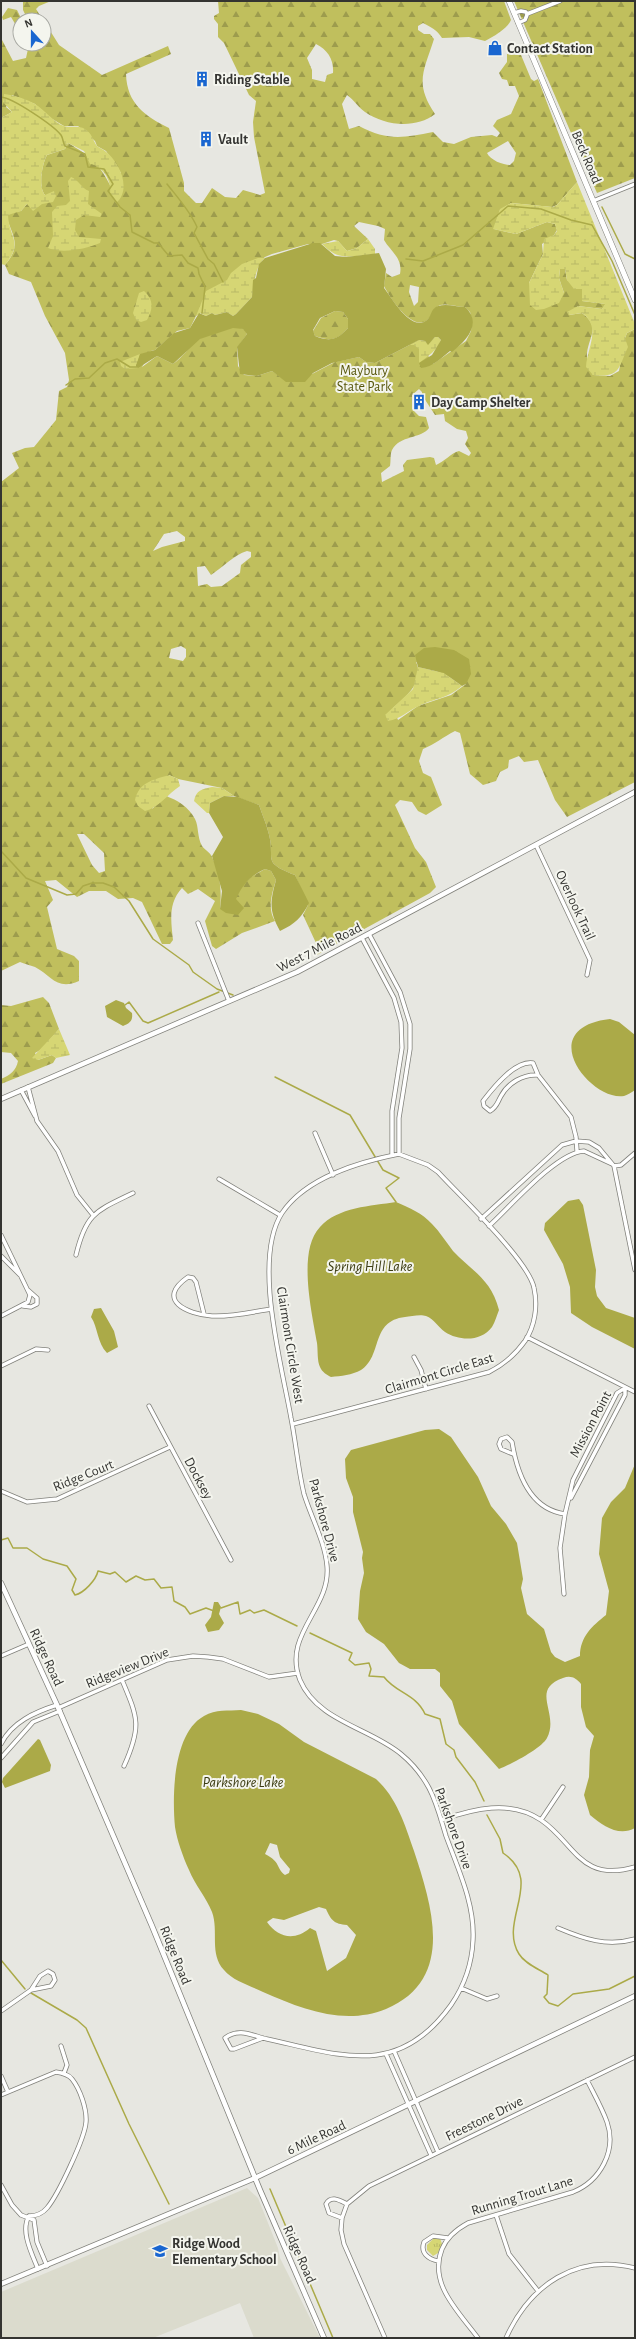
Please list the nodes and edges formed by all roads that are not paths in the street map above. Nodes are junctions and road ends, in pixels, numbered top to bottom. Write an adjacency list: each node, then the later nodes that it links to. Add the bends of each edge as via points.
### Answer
1 (509, 1): 3 (main road, Beck Road)
2 (560, 1): 4 (street)
3 (514, 13): 4 (street, via 521,11); 5 (main road, Beck Road)
4 (526, 14): 5 (street, via 525,20)
5 (518, 23): 7 (main road, Beck Road)
6 (635, 184): 7 (street)
7 (593, 201): 8 (main road, Beck Road)
8 (635, 300)
9 (635, 792): 10 (street, West 7 Mile Road)
10 (536, 845): 12 (street, West 7 Mile Road); 14 (street, Overlook Trail, via 590,960)
11 (198, 923): 17 (street)
12 (369, 934): 13 (street, West 7 Mile Road); 15 (street)
13 (362, 938): 16 (street); 17 (street, West 7 Mile Road, via 297,972)
14 (587, 974)
15 (396, 984): 16 (street); 19 (street, via 408,1012)
16 (389, 988): 18 (street, via 399,1012)
17 (229, 1001): 21 (street, West 7 Mile Road)
18 (402, 1034): 19 (street); 23 (street)
19 (410, 1034): 24 (street)
20 (538, 1075): 20 (street, via 533,1063 518,1067 495,1086 483,1100 484,1106 490,1111 496,1108 505,1090 517,1080 528,1075); 28 (street, via 568,1113 573,1122)
21 (28, 1087): 22 (street, West 7 Mile Road); 26 (street)
22 (21, 1090): 25 (street, West 7 Mile Road); 26 (street)
23 (395, 1092): 24 (street); 32 (street, via 392,1110)
24 (403, 1093): 31 (street, via 399,1118)
25 (1, 1099)
26 (35, 1117): 41 (street, via 42,1131 60,1154 77,1195)
27 (315, 1132): 36 (street)
28 (576, 1141): 29 (street); 33 (street, via 589,1142 599,1148); 34 (street, via 562,1145)
29 (577, 1151): 33 (street, via 591,1152); 35 (street, via 566,1156)
30 (635, 1153): 33 (street, via 621,1165)
31 (399, 1154): 32 (street, Clairmont Circle West); 43 (street, Clairmont Circle East, via 428,1165 438,1172)
32 (392, 1155): 36 (street, Clairmont Circle West)
33 (614, 1166): 48 (street)
34 (537, 1167): 35 (street); 38 (street)
35 (544, 1174): 40 (street)
36 (332, 1175): 42 (street, Clairmont Circle West, via 302,1191)
37 (219, 1179): 42 (street)
38 (517, 1186): 40 (street); 43 (street)
39 (133, 1193): 41 (street)
40 (524, 1194): 44 (street)
41 (92, 1215): 47 (street, via 82,1231)
42 (280, 1215): 52 (street, Clairmont Circle West, via 272,1243 269,1279)
43 (481, 1219): 44 (street, Clairmont Circle East)
44 (489, 1226): 55 (street, Clairmont Circle East, via 526,1271 534,1288 535,1322)
45 (1, 1235): 49 (street)
46 (1, 1256): 49 (street)
47 (76, 1256)
48 (635, 1270)
49 (21, 1276): 50 (street)
50 (28, 1290): 51 (street, via 30,1299); 51 (street, via 37,1298 37,1304 31,1307)
51 (22, 1306): 54 (street)
52 (271, 1309): 53 (street, via 226,1316); 63 (street, Clairmont Circle West)
53 (204, 1314): 53 (street, via 184,1309 174,1301 174,1293 188,1277 196,1282)
54 (1, 1316)
55 (527, 1337): 59 (street); 60 (street, Clairmont Circle East, via 516,1354 502,1366 464,1380)
56 (48, 1350): 58 (street, via 36,1349)
57 (414, 1358): 60 (street, via 421,1370)
58 (1, 1366)
59 (625, 1388): 61 (street); 67 (street, Mission Point, via 625,1395); 67 (street, Mission Point, via 617,1393 573,1480)
60 (426, 1389): 63 (street, Clairmont Circle East)
61 (635, 1392)
62 (149, 1406): 64 (street, Docksey)
63 (292, 1424): 74 (street, Parkshore Drive, via 304,1493 328,1567 324,1591 301,1632 296,1658)
64 (170, 1447): 66 (street, Ridge Court, via 57,1498 27,1502); 69 (street, Docksey)
65 (513, 1454): 65 (street, via 511,1440 506,1437 501,1439 501,1449); 68 (street, via 527,1492 540,1504 556,1513)
66 (1, 1491)
67 (570, 1501): 68 (street, Mission Point)
68 (565, 1514): 71 (street, Mission Point, via 560,1548)
69 (231, 1560)
70 (1, 1583): 72 (street, Ridge Road)
71 (564, 1594)
72 (28, 1644): 73 (street); 76 (street, Ridge Road)
73 (1, 1656)
74 (298, 1673): 75 (street, Ridgeview Drive, via 269,1677 223,1659 193,1656 168,1660); 82 (street, Parkshore Drive, via 305,1690 322,1708 390,1746 408,1761 428,1786)
75 (122, 1680): 76 (street, Ridgeview Drive); 80 (street, via 134,1707 137,1728 133,1746)
76 (58, 1708): 77 (street, via 28,1716 17,1724); 78 (street, via 33,1722); 106 (street, Ridge Road, via 152,1926)
77 (1, 1744): 78 (street)
78 (8, 1750): 79 (street)
79 (1, 1758)
80 (124, 1766)
81 (563, 1787): 83 (street)
82 (441, 1820): 83 (street, via 496,1807 515,1810); 87 (street, Parkshore Drive, via 468,1900 472,1922 471,1953)
83 (541, 1820): 84 (street, via 574,1854 586,1862 606,1869)
84 (635, 1867)
85 (558, 1928): 86 (street, via 596,1942 614,1943)
86 (635, 1938)
87 (461, 1988): 89 (street, via 487,1999); 94 (street, Parkshore Drive, via 428,2032)
88 (31, 1990): 88 (street, via 51,1986 55,1980 53,1974 48,1971 42,1973); 91 (street)
89 (496, 1996)
90 (635, 1996): 102 (street, 6 Mile Road)
91 (1, 2011)
92 (263, 2038): 92 (street, Parkshore Drive, via 237,2032 225,2038 231,2049); 95 (street, Parkshore Drive, via 346,2056)
93 (61, 2046): 97 (street, via 67,2065)
94 (394, 2051): 95 (street, Parkshore Drive); 102 (street)
95 (386, 2054): 103 (street)
96 (635, 2057): 99 (street, Freestone Drive)
97 (64, 2073): 100 (street, via 56,2072); 110 (street, via 72,2079 86,2109 86,2124 64,2178 48,2208 37,2216)
98 (1, 2076): 100 (street)
99 (587, 2080): 104 (street, Freestone Drive); 109 (street, Running Trout Lane, via 609,2130 609,2148 601,2170 588,2184 577,2190)
100 (8, 2092): 101 (street)
101 (1, 2095)
102 (416, 2102): 103 (street, 6 Mile Road); 104 (street)
103 (409, 2105): 105 (street); 106 (street, 6 Mile Road)
104 (438, 2152): 105 (street, Freestone Drive)
105 (431, 2156): 108 (street, Freestone Drive, via 369,2186)
106 (255, 2178): 114 (street, 6 Mile Road); 119 (street, Ridge Road)
107 (1, 2185): 110 (street, via 12,2205 21,2214)
108 (347, 2204): 111 (street); 111 (street, via 335,2199 328,2200 326,2204 329,2213)
109 (496, 2215): 112 (street, Running Trout Lane, via 464,2225); 118 (street, via 509,2254)
110 (29, 2216): 114 (street, via 34,2220 37,2242); 116 (street, via 25,2222 28,2244)
111 (342, 2218): 120 (street, via 344,2244)
112 (448, 2238): 113 (street, Running Trout Lane); 113 (street, via 433,2236 424,2242 425,2255)
113 (438, 2261): 121 (street, Running Trout Lane, via 438,2274 443,2291)
114 (47, 2266): 116 (street, 6 Mile Road)
115 (635, 2268): 118 (street, via 613,2264 584,2267 561,2275)
116 (38, 2269): 117 (street, 6 Mile Road)
117 (1, 2284)
118 (538, 2291): 122 (street, via 521,2310)
119 (324, 2338)
120 (385, 2338)
121 (478, 2338)
122 (506, 2338)

